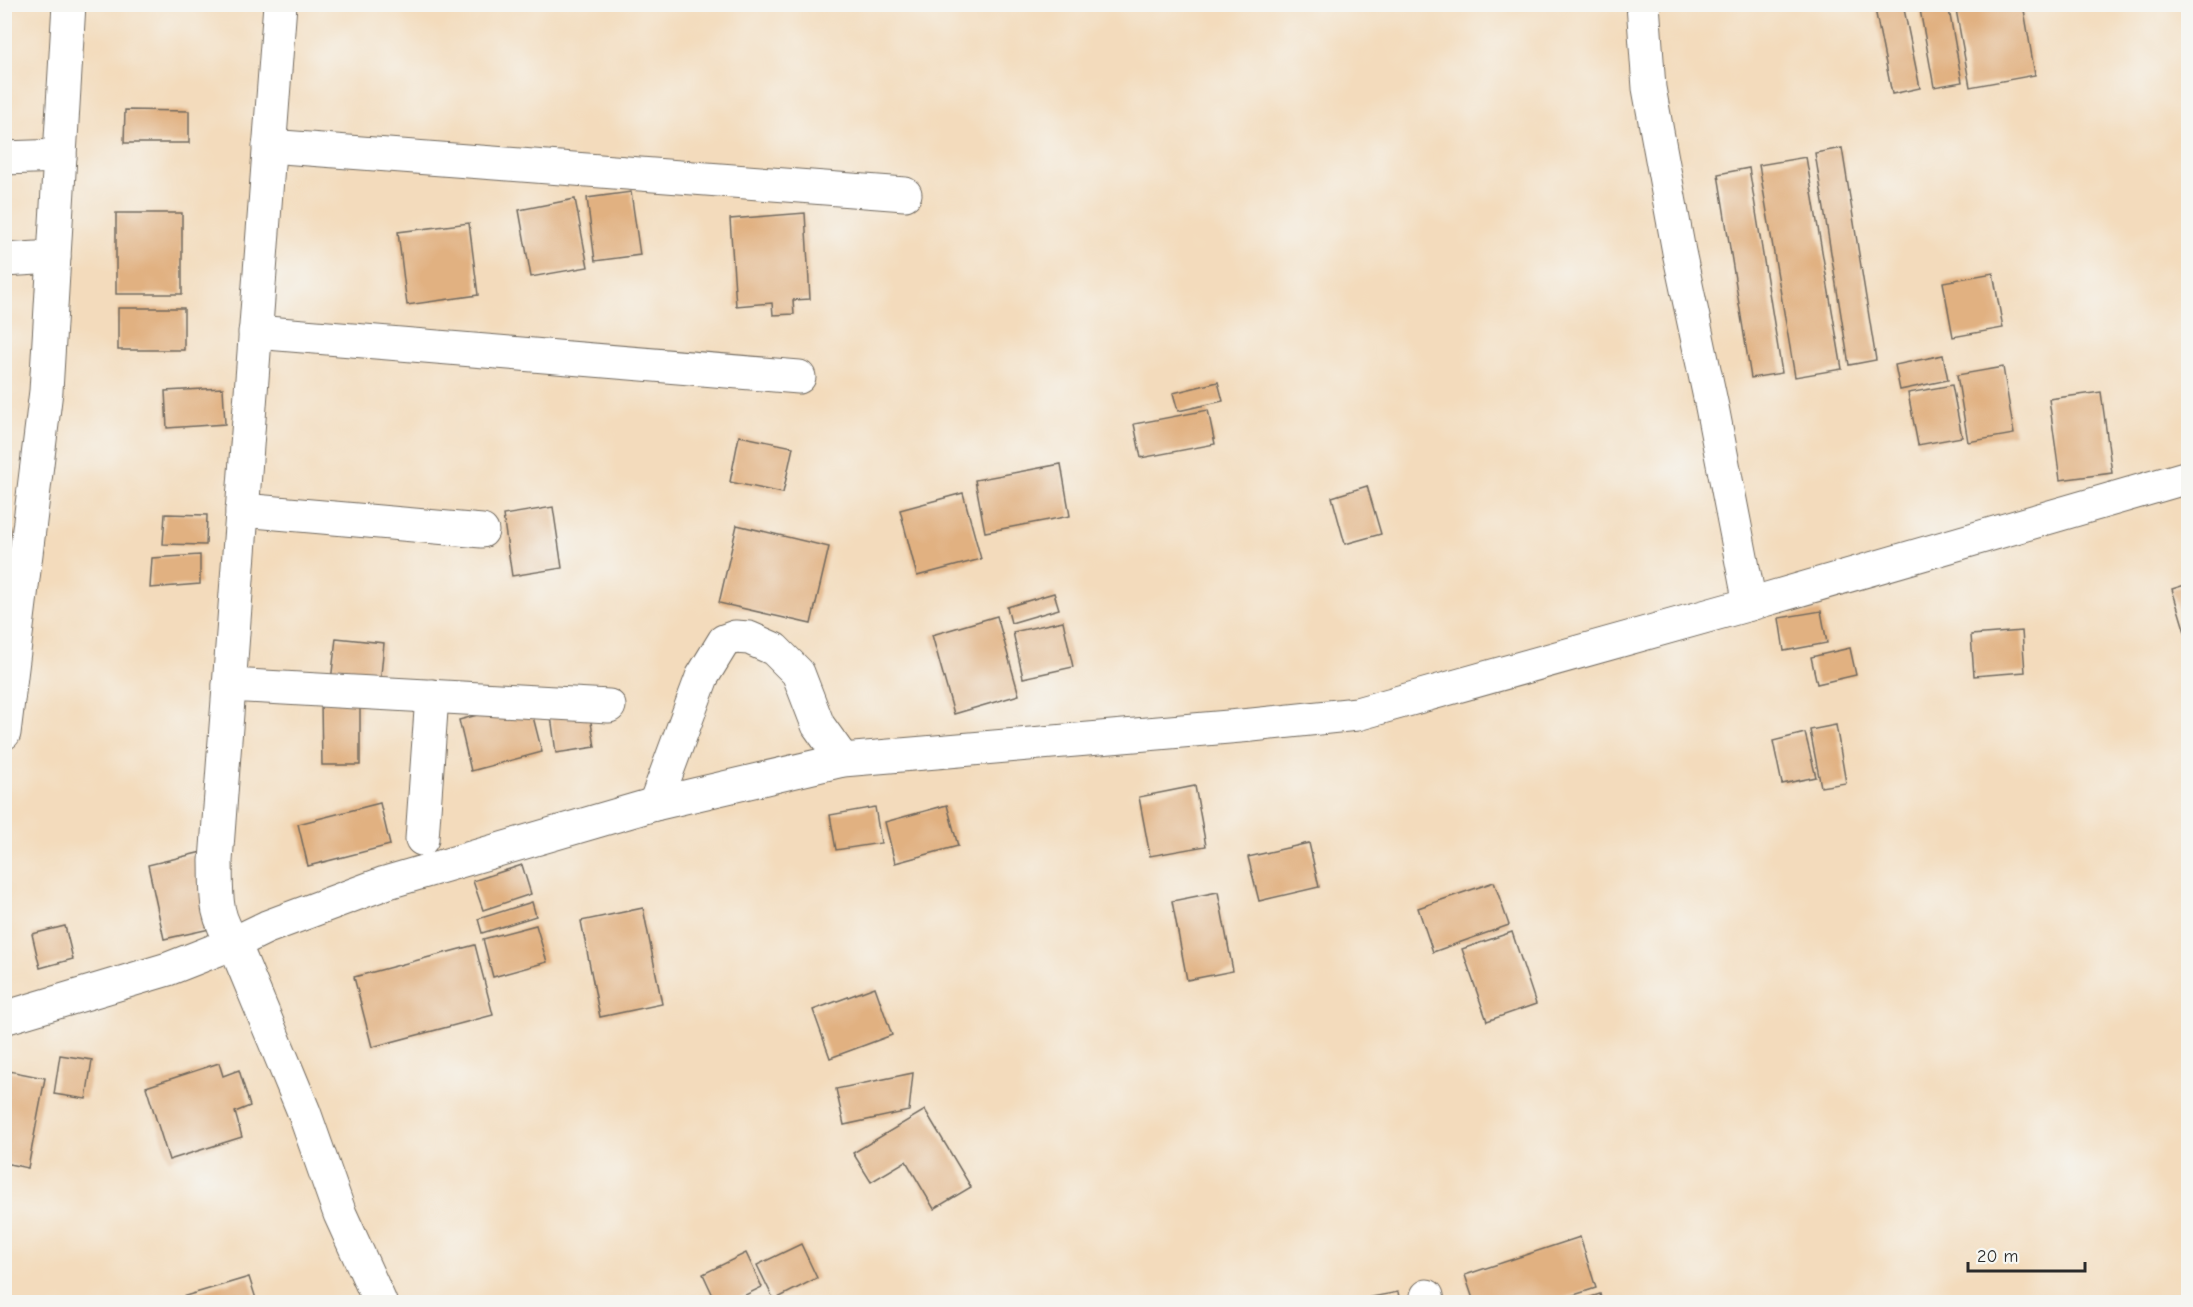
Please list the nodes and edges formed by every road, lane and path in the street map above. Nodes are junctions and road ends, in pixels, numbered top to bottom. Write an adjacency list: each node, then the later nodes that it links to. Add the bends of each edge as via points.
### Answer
1 (69, 4): 5 (street)
2 (280, 4): 4 (street)
3 (1643, 4): 15 (street, via 1649,88)
4 (269, 146): 7 (street); 10 (street)
5 (60, 156): 6 (street); 8 (street)
6 (4, 158)
7 (905, 194)
8 (54, 257): 9 (street); 19 (street, via 46,391)
9 (4, 260)
10 (255, 332): 11 (street); 13 (street)
11 (799, 377)
12 (2188, 477): 15 (street)
13 (242, 510): 14 (street); 16 (street)
14 (482, 531)
15 (1750, 604): 20 (street, via 1357,714)
16 (229, 685): 17 (street); 23 (street, via 216,861 217,910)
17 (432, 696): 18 (street); 22 (street)
18 (609, 706)
19 (4, 734)
20 (843, 760): 21 (street); 21 (street, via 818,725 798,673 774,649 749,638 735,637 724,641 702,677)
21 (655, 804): 23 (street, via 385,883)
22 (422, 839)
23 (234, 943): 24 (street, via 168,969); 25 (street, via 304,1112 340,1214)
24 (4, 1018)
25 (380, 1302)

